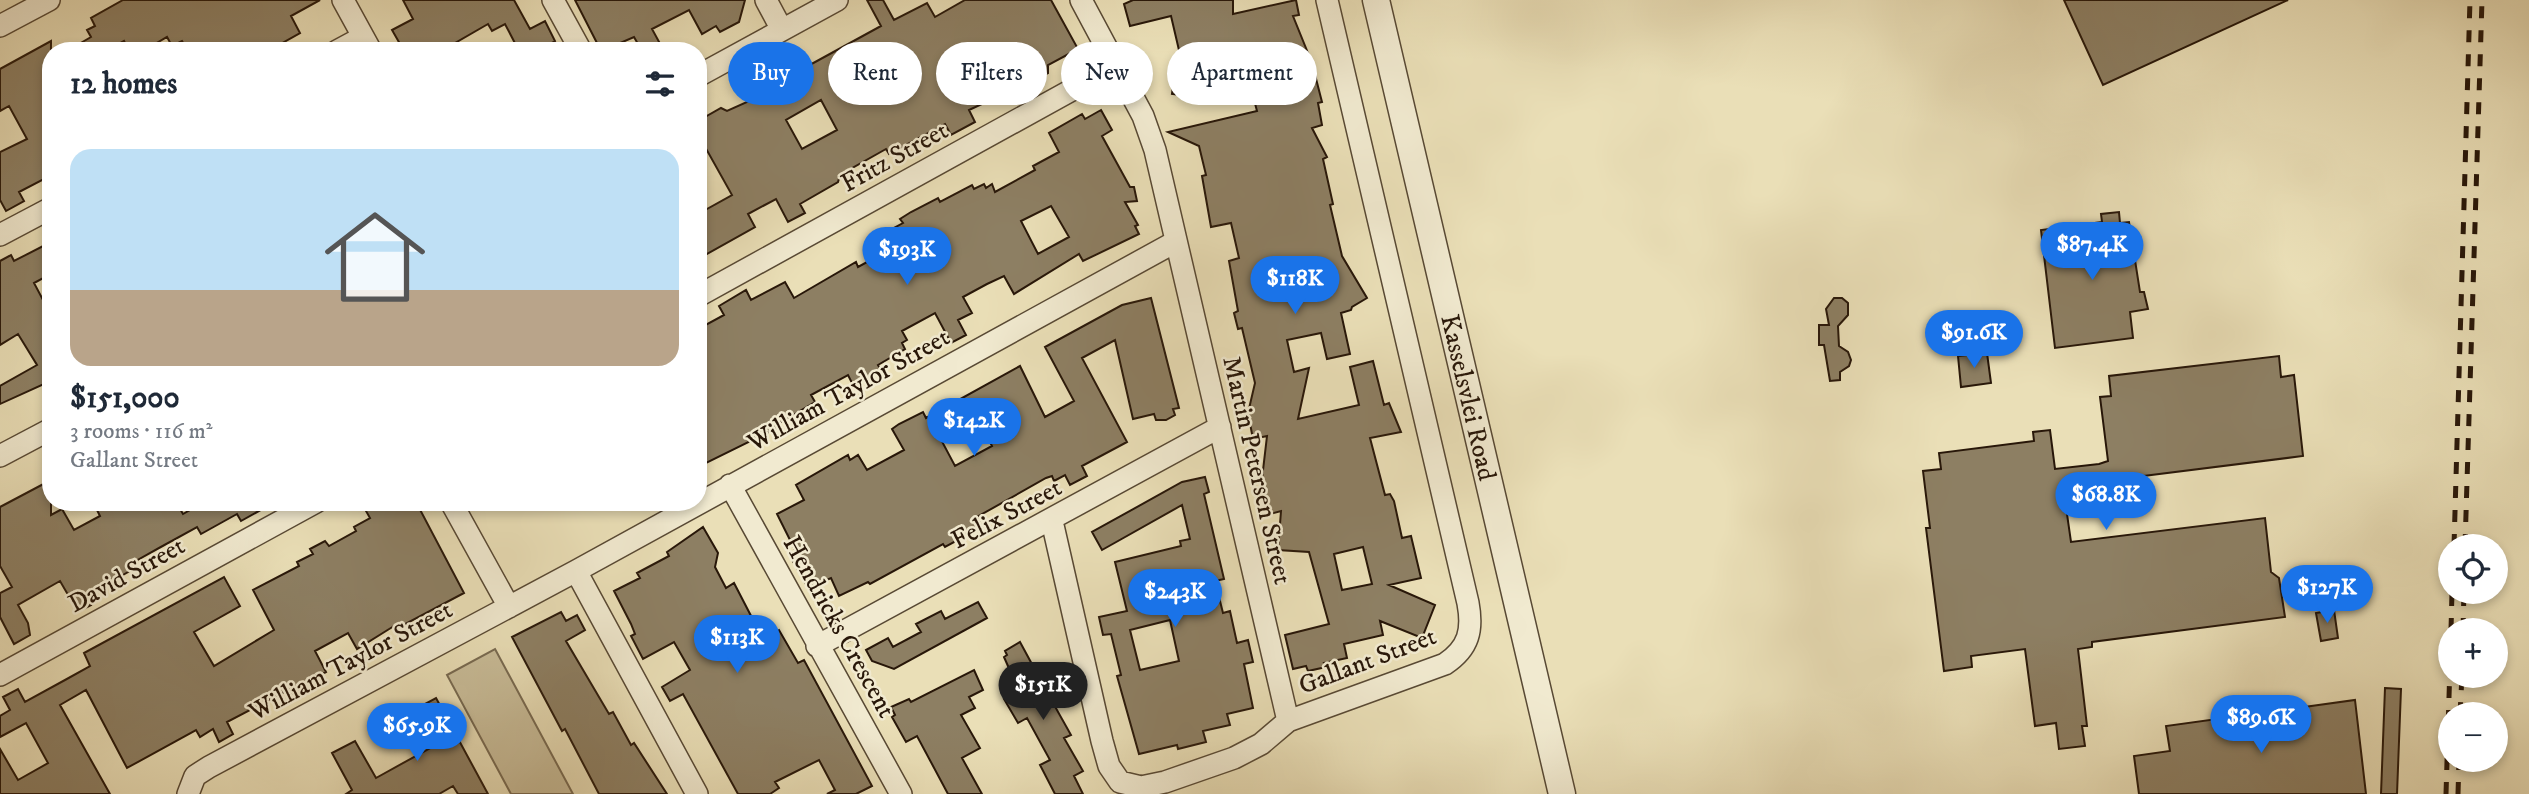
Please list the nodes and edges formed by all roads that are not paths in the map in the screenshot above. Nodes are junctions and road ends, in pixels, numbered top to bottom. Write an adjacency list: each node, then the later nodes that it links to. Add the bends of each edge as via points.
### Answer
1 (49, 0): 9 (street)
2 (343, 0): 11 (street)
3 (553, 0): 12 (street)
4 (766, 0): 10 (street)
5 (837, 0): 10 (street)
6 (1081, 0): 13 (street, Martin Petersen Street)
7 (1327, 0): 34 (street, Gallant Street, via 1471,624 1465,648 1445,664)
8 (1376, 0): 38 (street, Kasselsvlei Road)
9 (0, 26)
10 (782, 30): 14 (street)
11 (366, 42)
12 (576, 42)
13 (1104, 42)
14 (707, 71)
15 (1061, 95): 20 (street, Fritz Street)
16 (1137, 105): 19 (street, Martin Petersen Street, via 1155,150)
17 (42, 213): 18 (street)
18 (0, 235)
19 (1175, 242): 21 (street, Martin Petersen Street); 24 (street, William Taylor Street)
20 (707, 291)
21 (1220, 427): 29 (street, Felix Street); 34 (street, Martin Petersen Street)
22 (42, 434): 23 (street)
23 (0, 456)
24 (730, 485): 25 (street, William Taylor Street); 32 (street, Hendricks Crescent)
25 (707, 498)
26 (300, 511): 33 (street, David Street)
27 (457, 511): 31 (street)
28 (683, 511): 30 (street, William Taylor Street)
29 (1052, 521): 32 (street, Felix Street); 34 (street, Gallant Street, via 1102,741 1109,766 1120,782 1141,787 1203,771 1261,744)
30 (576, 570): 31 (street, William Taylor Street); 36 (street)
31 (509, 607): 35 (street, William Taylor Street, via 209,767 195,776)
32 (817, 646): 37 (street, Hendricks Crescent)
33 (0, 675)
34 (1288, 720)
35 (188, 794)
36 (697, 794)
37 (901, 794)
38 (1562, 794)

